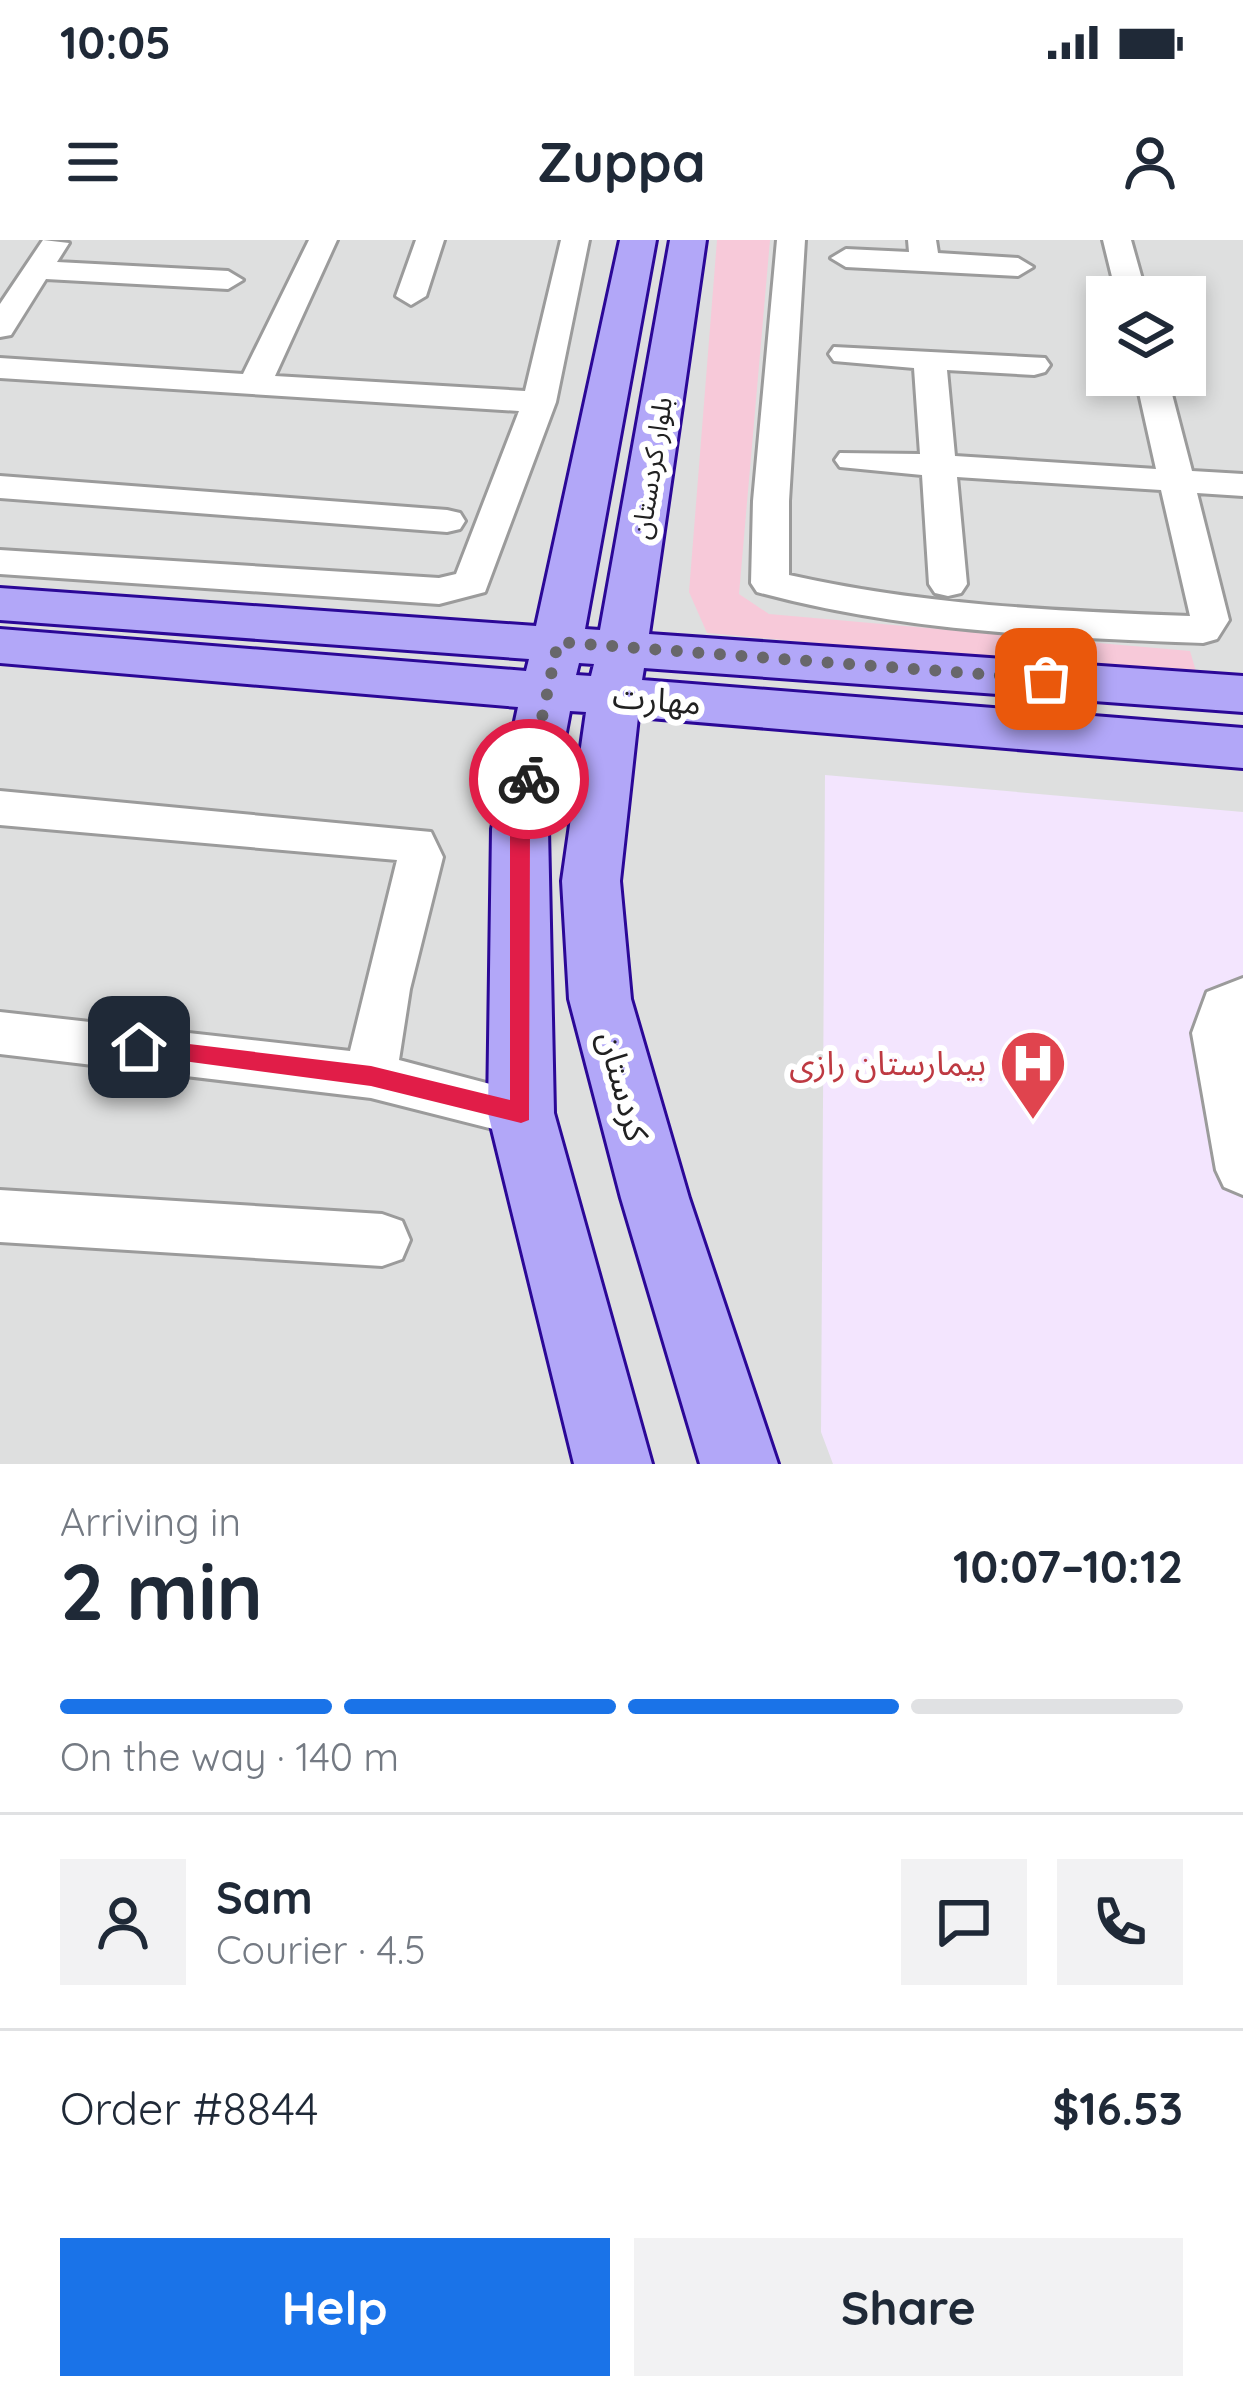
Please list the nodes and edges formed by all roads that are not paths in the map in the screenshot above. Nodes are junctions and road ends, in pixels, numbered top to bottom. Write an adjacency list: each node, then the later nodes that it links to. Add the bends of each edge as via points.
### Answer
1 (57, 240): 12 (street)
2 (323, 240): 22 (street)
3 (430, 240): 16 (street)
4 (575, 240): 24 (street)
5 (638, 240): 35 (main road, بلوار کردستان)
6 (688, 240): 36 (main road, بلوار کردستان)
7 (791, 240): 27 (street, via 770,583 986,621 1203,630 1210,620)
8 (1118, 240): 14 (street)
9 (923, 251): 10 (street); 11 (street)
10 (846, 258)
11 (1018, 267)
12 (37, 273): 13 (street); 15 (street); 17 (street)
13 (0, 275)
14 (1127, 276)
15 (228, 280)
16 (411, 296)
17 (0, 328)
18 (844, 354): 19 (street)
19 (930, 361): 20 (street); 26 (street)
20 (1034, 365)
21 (0, 368): 22 (street)
22 (254, 385): 24 (street)
23 (1156, 396): 27 (street)
24 (539, 402): 31 (street, via 472,583 459,589)
25 (852, 460): 26 (street)
26 (939, 466): 27 (street); 32 (street)
27 (1178, 481): 28 (street)
28 (1243, 485)
29 (0, 487): 30 (street)
30 (446, 521)
31 (0, 562)
32 (948, 584)
33 (0, 604): 35 (main road, مهارت)
34 (0, 646): 35 (main road, مهارت)
35 (552, 666): 36 (main road, مهارت); 43 (main road, via 520,829)
36 (619, 671): 37 (main road, مهارت); 38 (main road, مهارت); 48 (main road, کردستان, via 591,881 600,999)
37 (1243, 694)
38 (1243, 748)
39 (0, 808): 42 (street, via 416,844 420,857)
40 (1243, 999): 44 (street, via 1224,1007 1217,1033)
41 (0, 1033): 42 (street)
42 (371, 1076): 43 (street)
43 (521, 1113): 47 (main road)
44 (1243, 1171)
45 (0, 1216): 46 (street)
46 (382, 1240)
47 (613, 1464)
48 (740, 1464)

